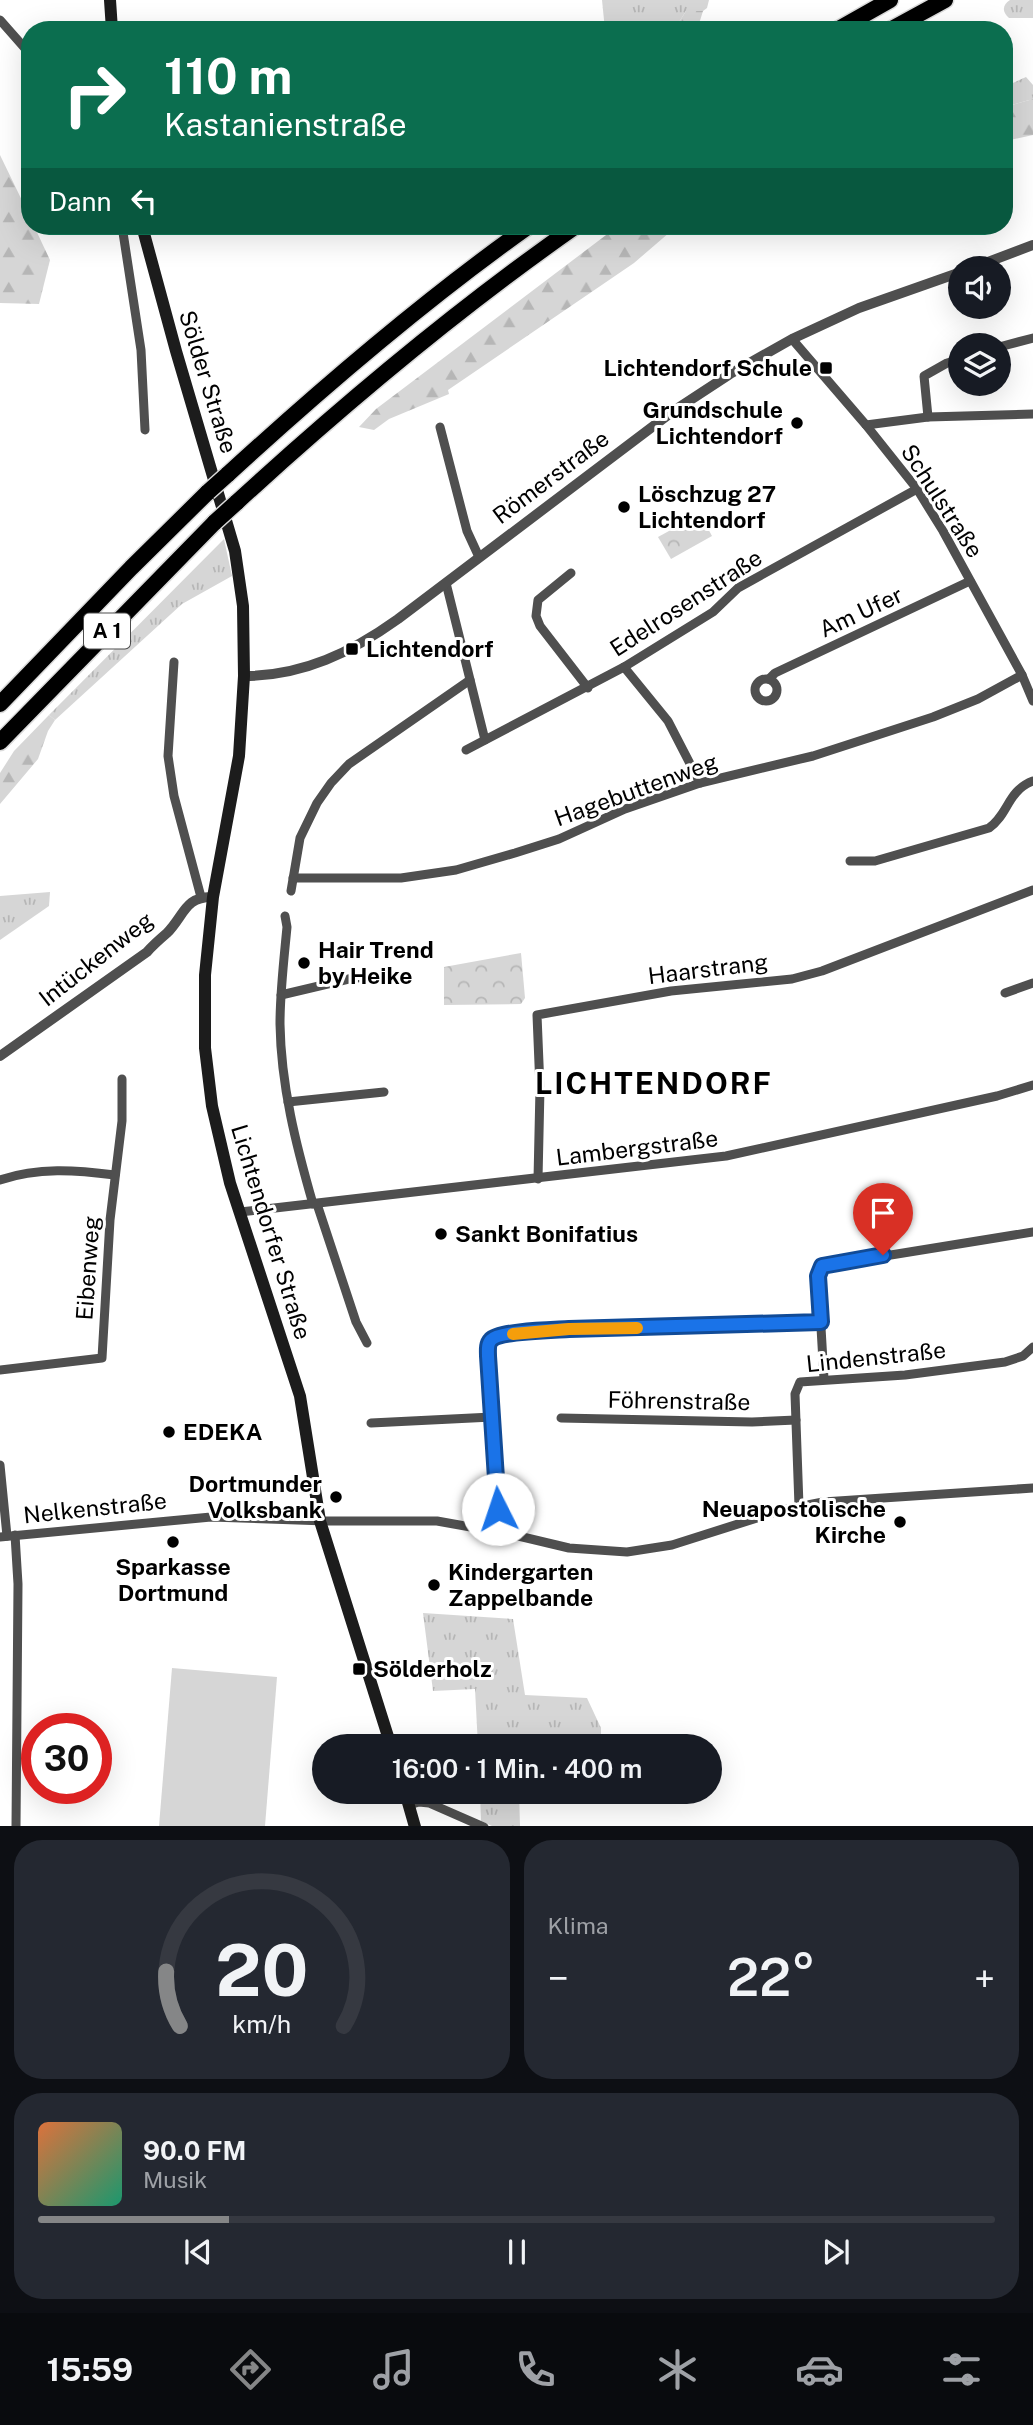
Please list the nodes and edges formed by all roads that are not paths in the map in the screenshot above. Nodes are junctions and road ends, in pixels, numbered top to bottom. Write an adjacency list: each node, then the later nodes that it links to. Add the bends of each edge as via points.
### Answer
1 (110, 0): 5 (main road)
2 (890, 0): 6 (highway)
3 (945, 0): 7 (highway)
4 (0, 20): 8 (street)
5 (111, 21)
6 (853, 21)
7 (906, 21)
8 (21, 44)
9 (123, 235): 24 (street, via 141,350)
10 (144, 235): 26 (main road, Sölder Straße)
11 (517, 235): 39 (highway, A 1, bridge, via 310,398 140,559)
12 (563, 235): 41 (highway, A 1, bridge, via 395,363 236,503)
13 (1033, 245): 14 (street)
14 (1004, 256)
15 (948, 277): 17 (street, Römerstraße, via 870,304)
16 (1033, 338): 18 (street)
17 (792, 339): 22 (street, Schulstraße); 27 (street, Römerstraße, via 672,412)
18 (1011, 344)
19 (948, 363): 21 (street, via 924,376)
20 (1033, 414): 21 (street)
21 (928, 418): 22 (street)
22 (866, 425): 25 (street, Schulstraße)
23 (440, 427): 27 (street, via 467,531)
24 (145, 430)
25 (917, 489): 29 (street, Schulstraße); 32 (street, Edelrosenstraße, via 738,588 713,612)
26 (235, 551): 34 (main road, Lichtendorfer Straße, via 243,606)
27 (479, 557): 30 (street, Römerstraße)
28 (571, 573): 37 (street, via 538,600 536,616)
29 (970, 581): 33 (street, Schulstraße); 35 (street, Am Ufer)
30 (446, 583): 34 (street, Römerstraße, via 377,634 330,659 304,669); 36 (street)
31 (174, 662): 49 (street, via 168,756 177,808)
32 (624, 667): 37 (street, Edelrosenstraße); 44 (street, via 668,721)
33 (1022, 675): 38 (street, Schulstraße); 44 (street, Hagebuttenweg, via 978,699 884,734)
34 (244, 676): 49 (main road, Lichtendorfer Straße, via 239,756)
35 (769, 679)
36 (470, 680): 40 (street); 46 (street, via 349,764 331,783 300,838)
37 (588, 688): 40 (street, Edelrosenstraße)
38 (1033, 701)
39 (0, 704)
40 (485, 740): 42 (street, Edelrosenstraße)
41 (0, 742)
42 (466, 751)
43 (1033, 781): 45 (street, via 1017,789 989,828 875,861)
44 (700, 783): 46 (street, Hagebuttenweg, via 551,841 456,870 401,878)
45 (850, 862)
46 (293, 878): 48 (street)
47 (1033, 890): 61 (street, Haarstrang, via 792,979 671,990 537,1015)
48 (291, 891)
49 (207, 897): 55 (street, Intückenweg, via 190,903 146,952); 64 (main road, Lichtendorfer Straße, via 207,1070 217,1132)
50 (285, 916): 54 (street)
51 (390, 976): 54 (street, via 353,978)
52 (1033, 983): 53 (street)
53 (1005, 993)
54 (281, 995): 59 (street)
55 (0, 1056)
56 (122, 1079): 60 (street, Eibenweg)
57 (1033, 1086): 61 (street, Lambergstraße, via 726,1156)
58 (384, 1092): 59 (street)
59 (288, 1102): 63 (street)
60 (115, 1175): 62 (street, via 60,1170); 69 (street, Eibenweg, via 102,1358)
61 (538, 1179): 63 (street, Lambergstraße)
62 (0, 1180)
63 (315, 1204): 64 (street, Lambergstraße); 67 (street)
64 (240, 1212): 78 (main road, Lichtendorfer Straße, via 300,1396)
65 (1033, 1232): 66 (street, via 822,1266 818,1276)
66 (821, 1322): 70 (street); 71 (street, via 569,1329 498,1336 488,1347)
67 (367, 1343)
68 (1033, 1347): 70 (street, Lindenstraße, via 1005,1362 905,1375)
69 (0, 1370)
70 (824, 1379): 73 (street, Lindenstraße, via 797,1386)
71 (492, 1417): 74 (street); 79 (street, via 498,1509)
72 (561, 1418): 73 (street, Föhrenstraße)
73 (796, 1420): 77 (street, Lindenstraße)
74 (371, 1423)
75 (0, 1465): 80 (street)
76 (1033, 1488): 77 (street, Nelkenstraße)
77 (799, 1506): 79 (street, Nelkenstraße, via 671,1545 627,1552 569,1548)
78 (320, 1521): 79 (street, Nelkenstraße, via 437,1521); 80 (street, Nelkenstraße, via 211,1517); 81 (main road, Lichtendorfer Straße)
79 (494, 1531)
80 (8, 1536): 83 (street, via 18,1584)
81 (387, 1734)
82 (409, 1805): 84 (main road); 85 (street, via 429,1803)
83 (16, 1826)
84 (415, 1826)
85 (484, 1826)

